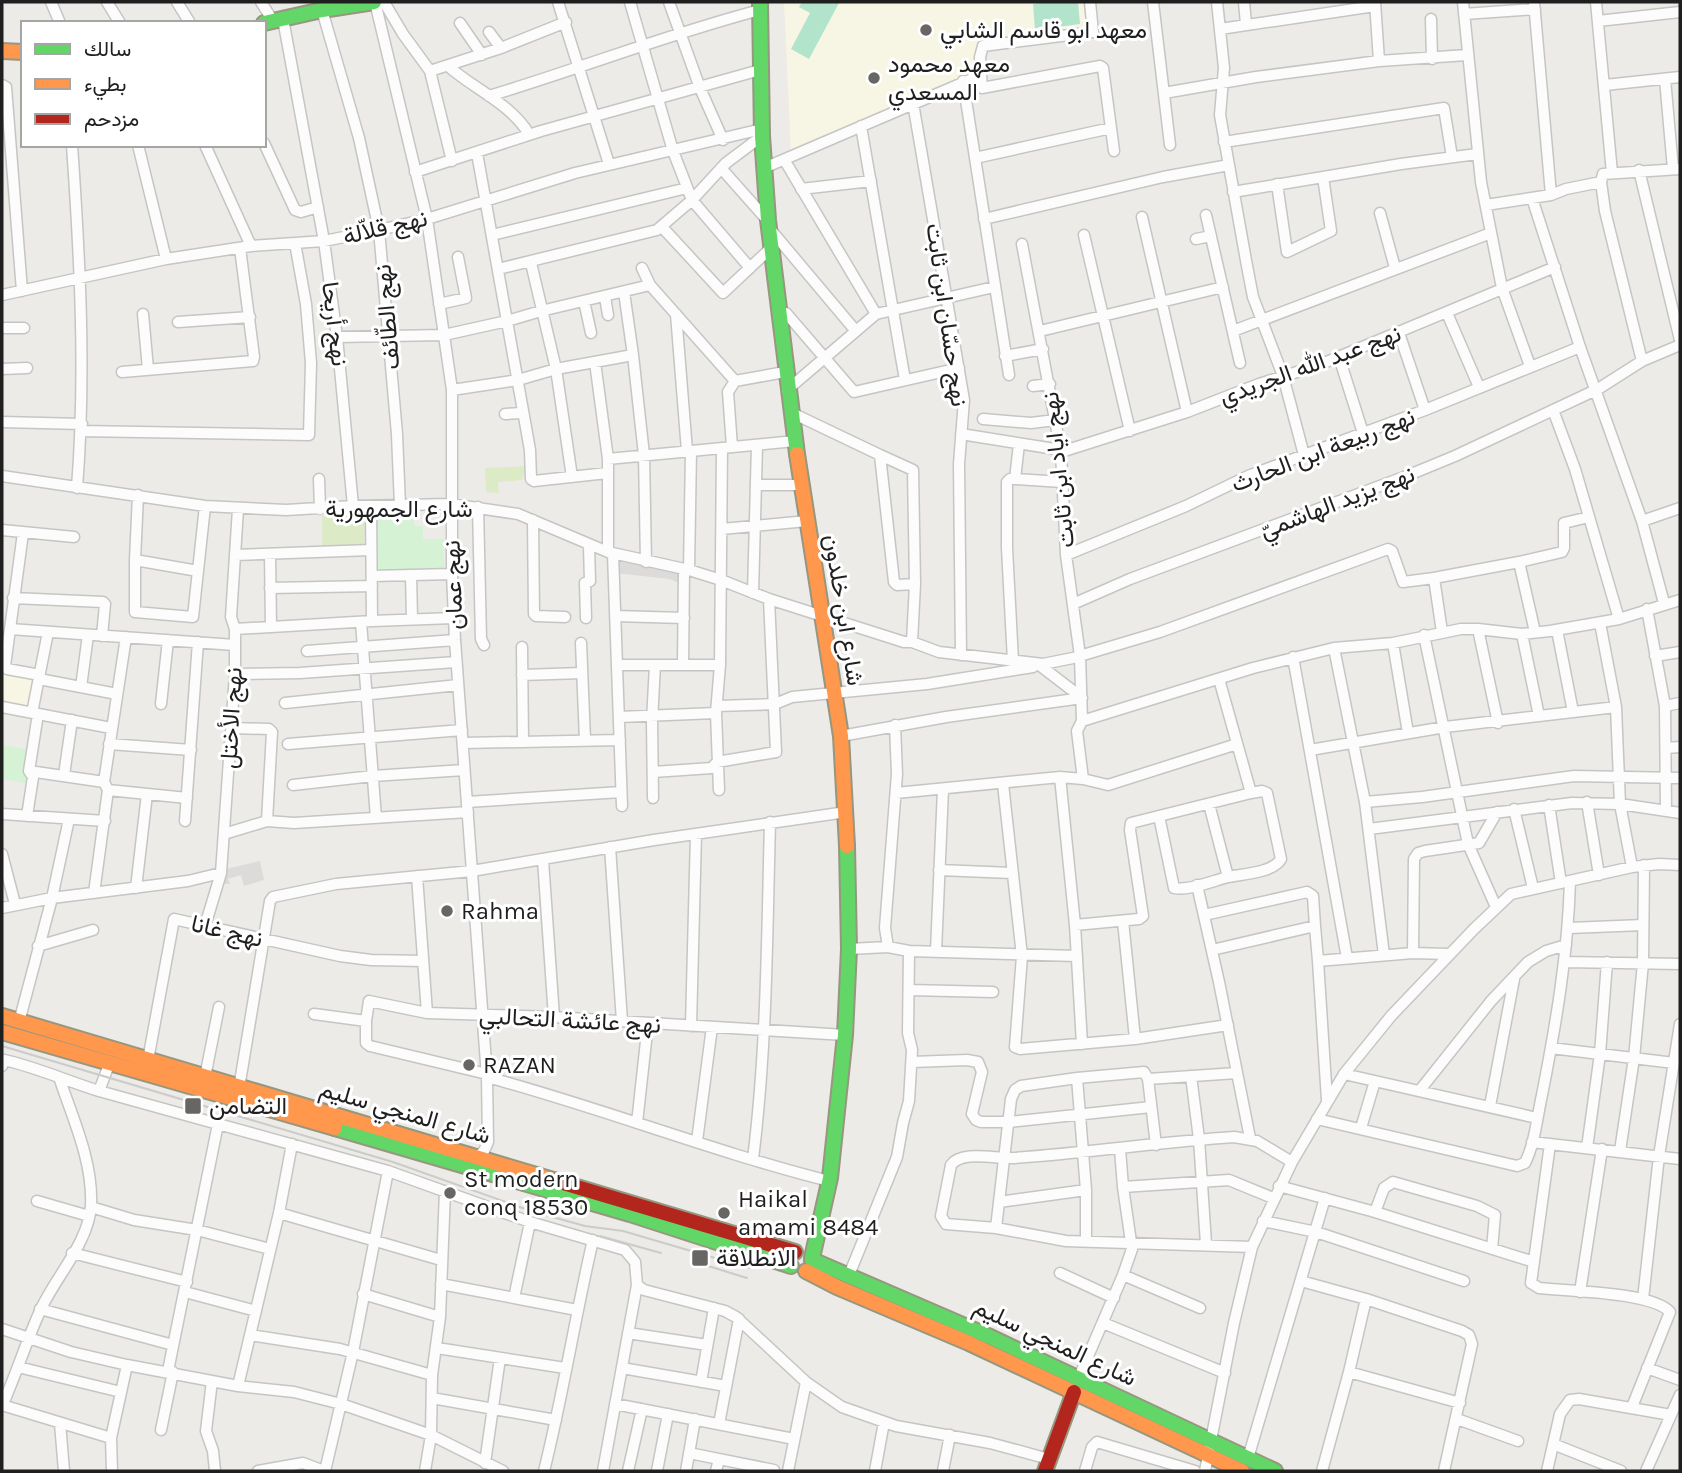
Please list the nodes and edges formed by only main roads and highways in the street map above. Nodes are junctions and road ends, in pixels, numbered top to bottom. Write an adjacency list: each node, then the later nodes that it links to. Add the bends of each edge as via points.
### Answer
1 (375, 2): 3 (main road)
2 (760, 6): 9 (main road, شارع ابن خلدون, via 768,223 790,412 841,736 846,812 849,948 837,1123 821,1226)
3 (273, 21)
4 (2, 51): 5 (main road)
5 (21, 52)
6 (2, 1016): 8 (main road, شارع المنجي سليم)
7 (2, 1032): 8 (main road, شارع المنجي سليم)
8 (473, 1161): 9 (main road, شارع المنجي سليم)
9 (803, 1259): 10 (main road, شارع المنجي سليم); 11 (main road, شارع المنجي سليم, via 1079,1377)
10 (1074, 1392): 11 (main road, شارع المنجي سليم); 12 (main road)
11 (1210, 1449): 13 (main road, شارع المنجي سليم)
12 (1047, 1465)
13 (1245, 1465): 14 (main road, شارع المنجي سليم)
14 (1275, 1471)

